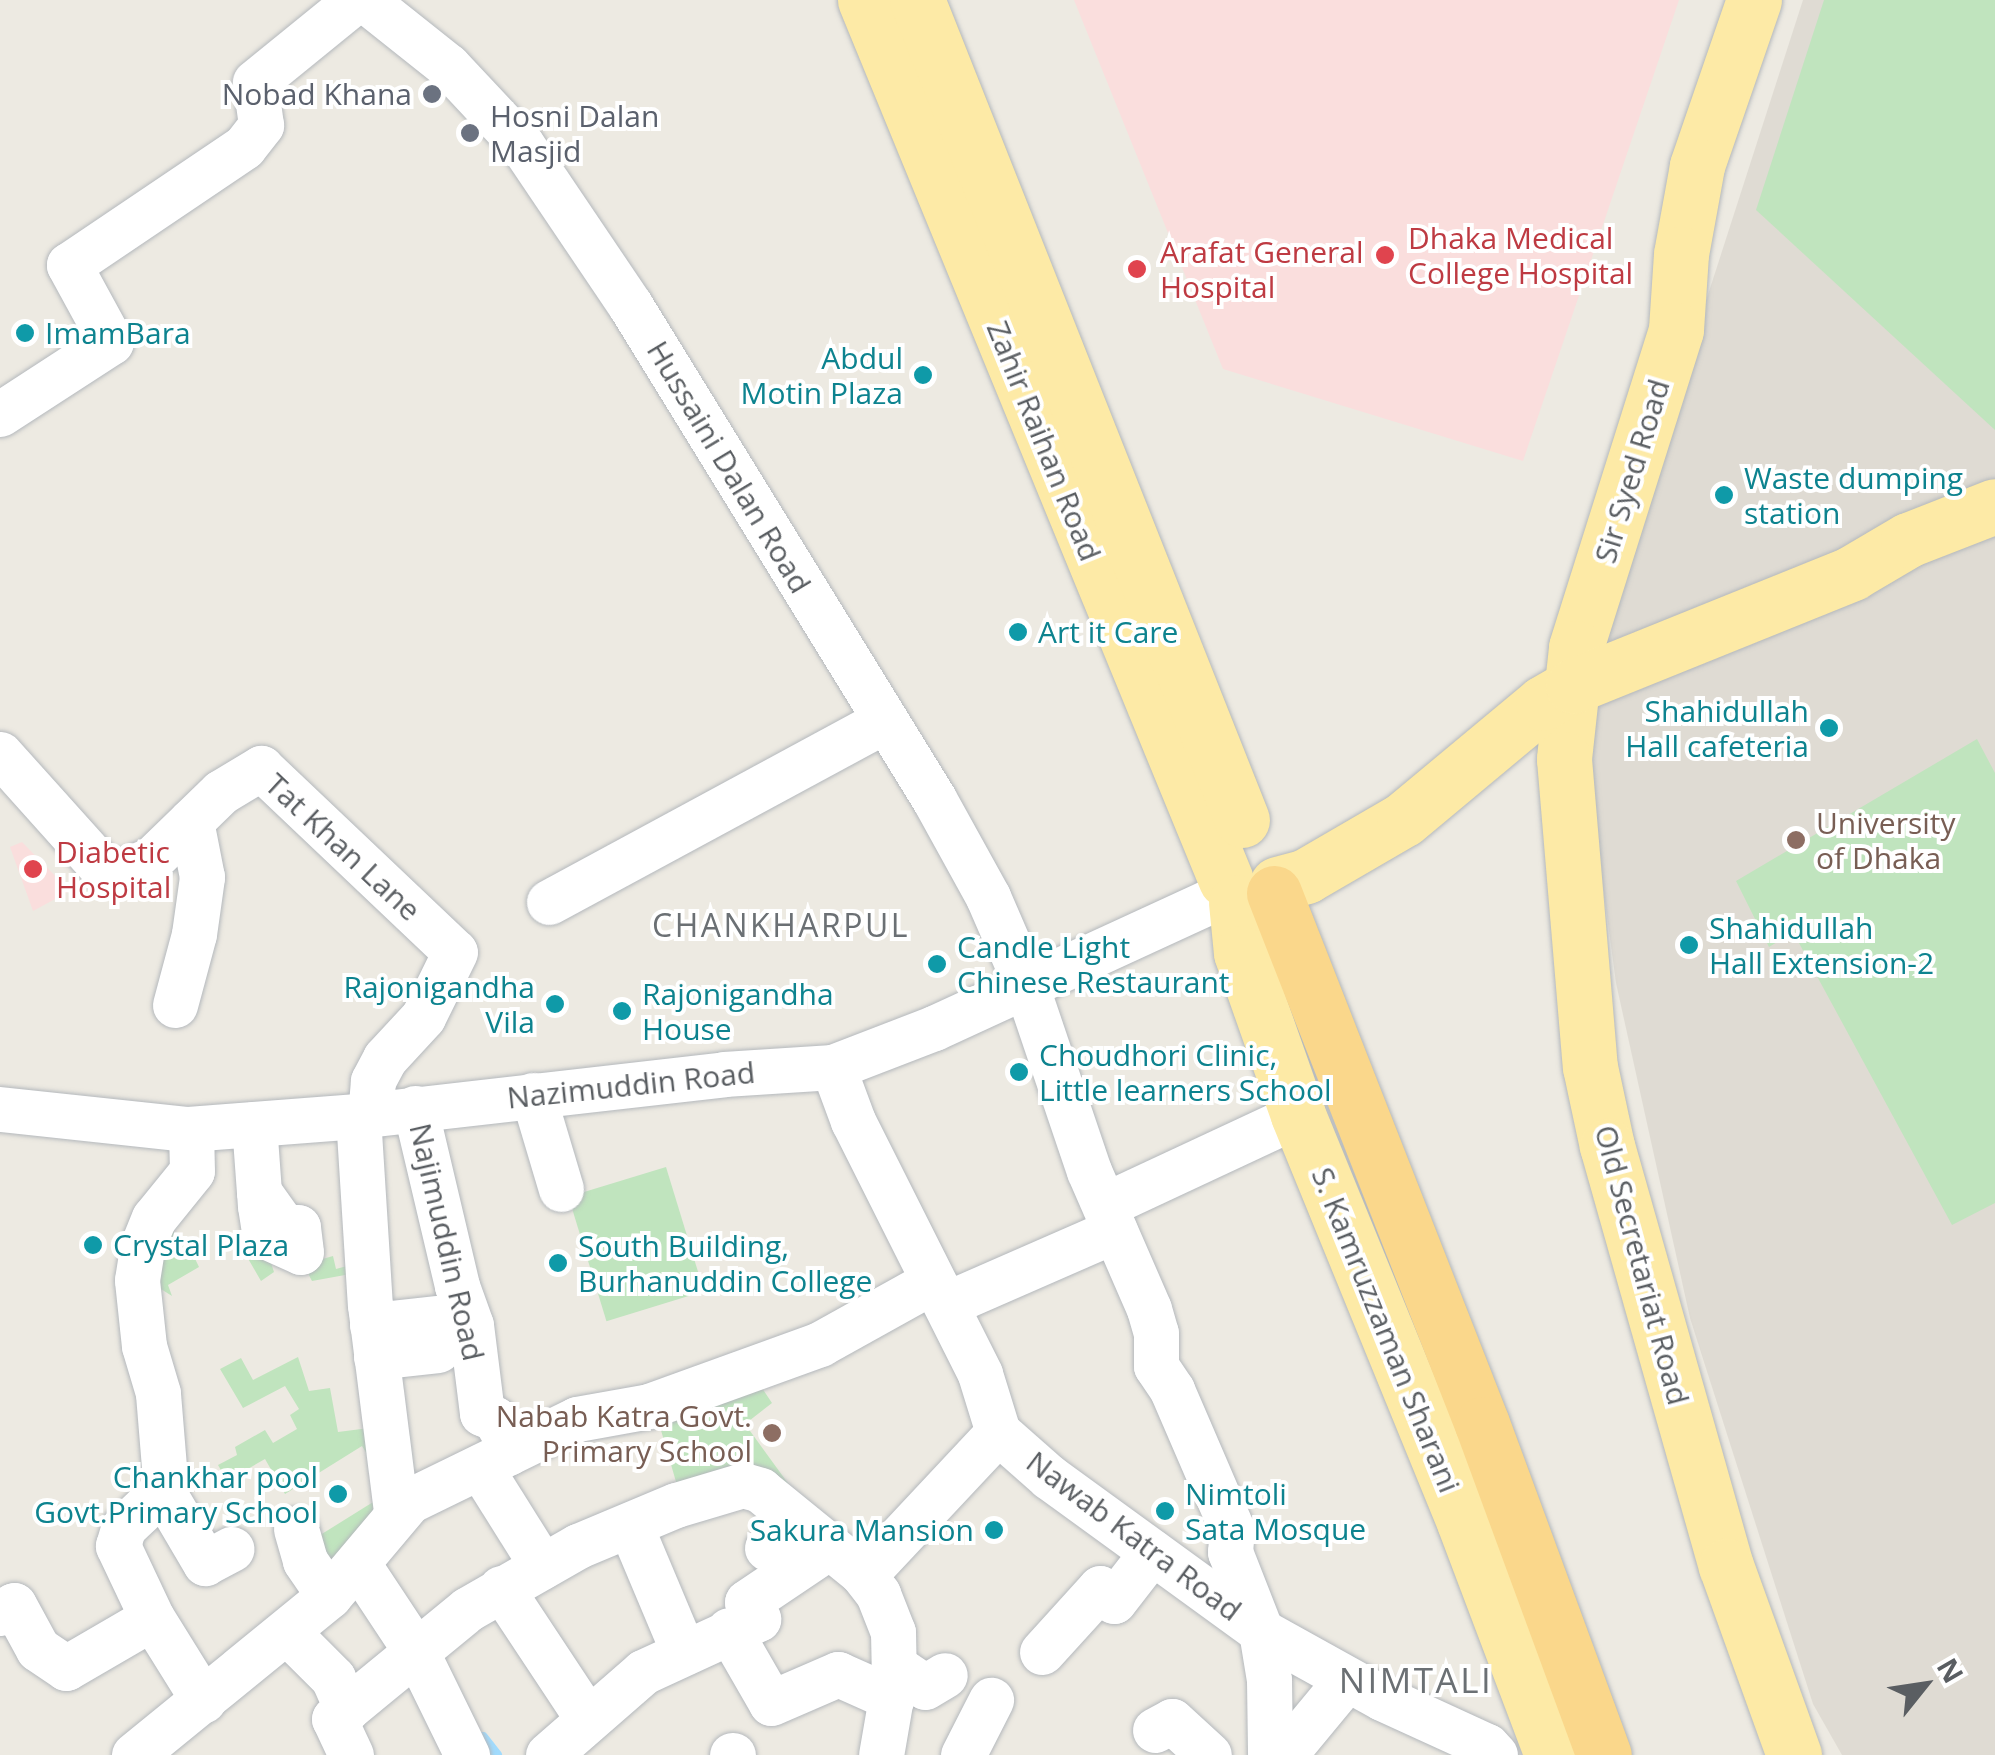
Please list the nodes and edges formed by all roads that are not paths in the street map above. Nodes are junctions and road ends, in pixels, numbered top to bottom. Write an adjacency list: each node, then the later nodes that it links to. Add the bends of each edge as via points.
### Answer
1 (356, 0): 6 (street, via 255,82 261,125 244,148 75,258 69,265 73,276 112,342)
2 (365, 0): 9 (street, Hussaini Dalan Road, via 448,66 522,145 630,305)
3 (865, 0): 13 (main road, Zahir Raihan Road)
4 (917, 0): 13 (main road, Zahir Raihan Road)
5 (1754, 0): 8 (main road, Sir Syed Road, via 1697,166 1676,330)
6 (0, 414)
7 (1995, 506): 8 (main road, via 1908,540 1852,573)
8 (1558, 677): 11 (main road, Sir Syed Road); 13 (main road, via 1375,817)
9 (884, 721): 14 (street); 15 (street, Hussaini Dalan Road, via 988,898)
10 (0, 754): 12 (street, Tat Khan Lane, via 104,870 152,859)
11 (1564, 759): 60 (main road, Old Secretariat Road, via 1590,1067 1607,1146 1726,1566)
12 (191, 821): 16 (street, via 202,877); 21 (street, Tat Khan Lane, via 262,768 455,952 422,1017 385,1058)
13 (1252, 885): 15 (street, Nazimuddin Road); 22 (main road, S. Kamruzzaman Sharani, via 1240,953); 59 (highway, via 1433,1370); 68 (highway, via 1482,1424)
14 (549, 902)
15 (1026, 985): 17 (street, Nazimuddin Road); 27 (street, Nawab Katra Road)
16 (175, 1005)
17 (833, 1067): 18 (street, Nazimuddin Road); 28 (street, Nawab Katra Road)
18 (533, 1095): 19 (street, Nazimuddin Road); 25 (street)
19 (415, 1108): 21 (street, Nazimuddin Road); 32 (street, Najimuddin Road, via 471,1325 482,1413 495,1419 506,1438)
20 (0, 1110): 24 (street, Nazimuddin Road)
21 (364, 1115): 23 (street, Nazimuddin Road); 30 (street, Najimuddin Road)
22 (1298, 1115): 27 (street); 59 (main road, S. Kamruzzaman Sharani)
23 (254, 1124): 24 (street, Nazimuddin Road); 26 (street)
24 (191, 1129): 33 (street, via 192,1171 154,1218 138,1280 166,1464)
25 (561, 1189)
26 (259, 1192)
27 (1110, 1217): 28 (street); 46 (street, Nawab Katra Road, via 1149,1310 1156,1366 1232,1529 1230,1552)
28 (939, 1292): 31 (street, Nawab Katra Road, via 993,1406); 32 (street, via 820,1344 648,1406 577,1419)
29 (437, 1334): 30 (street, Najimuddin Road)
30 (374, 1341): 34 (street, Najimuddin Road)
31 (998, 1432): 37 (street, Nawab Katra Road, via 868,1571); 39 (street, Nawab Katra Road)
32 (494, 1460): 34 (street); 40 (street)
33 (162, 1490): 38 (street, via 205,1563); 44 (street, via 128,1522 118,1546)
34 (396, 1511): 41 (street)
35 (630, 1525): 37 (street, via 743,1485 760,1490); 40 (street); 48 (street)
36 (296, 1529): 41 (street, via 304,1561)
37 (814, 1548): 45 (street, Nawab Katra Road, via 747,1602 758,1618); 56 (street, via 878,1594 893,1632)
38 (231, 1549)
39 (1152, 1552): 46 (street, Nawab Katra Road); 50 (street, via 1114,1600 1100,1588)
40 (542, 1566): 42 (street)
41 (344, 1580): 47 (street); 49 (street)
42 (502, 1588): 49 (street); 55 (street)
43 (7, 1609): 44 (street, via 38,1649 66,1668)
44 (152, 1618): 53 (street)
45 (729, 1630): 48 (street); 56 (street, via 771,1704 851,1663)
46 (1261, 1631): 52 (street); 66 (street)
47 (286, 1632): 53 (street); 58 (street, via 333,1678)
48 (683, 1651): 55 (street, via 643,1672)
49 (417, 1652): 58 (street); 61 (street)
50 (1042, 1652)
51 (945, 1675): 56 (street)
52 (1346, 1680): 59 (street); 67 (street)
53 (203, 1700): 62 (street)
54 (991, 1700): 64 (street)
55 (587, 1718): 63 (street)
56 (891, 1723)
57 (1155, 1730): 65 (street, via 1172,1721)
58 (340, 1740)
59 (1526, 1748)
60 (1787, 1750)
61 (476, 1753)
62 (134, 1755)
63 (548, 1755)
64 (963, 1755)
65 (1210, 1755)
66 (1270, 1755)
67 (1284, 1755)
68 (1604, 1755)

